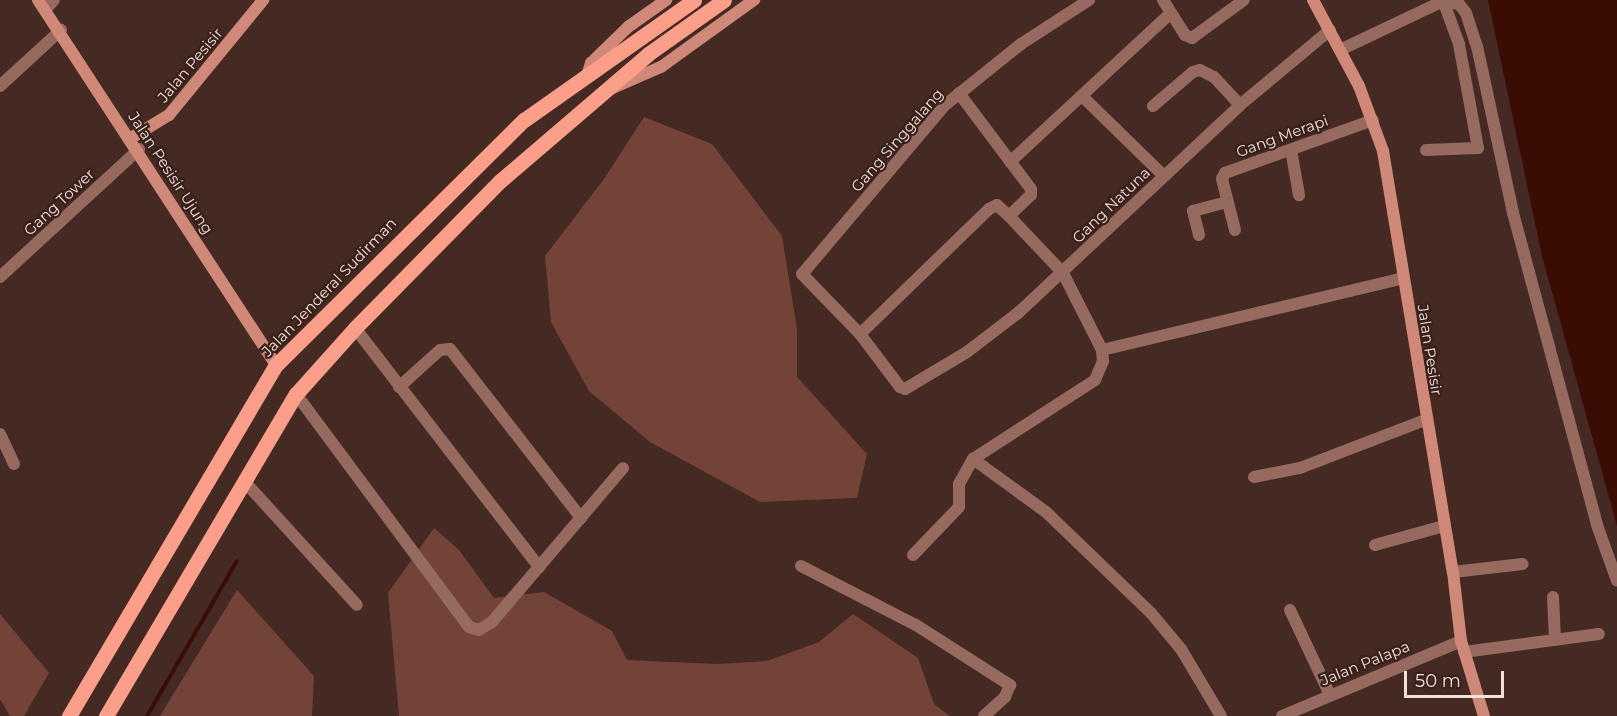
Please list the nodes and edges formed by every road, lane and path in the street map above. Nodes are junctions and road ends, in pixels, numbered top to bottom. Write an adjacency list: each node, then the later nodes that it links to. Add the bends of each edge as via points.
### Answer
1 (54, 0): 12 (street)
2 (263, 0): 25 (street, Jalan Pesisir, via 169,115)
3 (666, 0): 17 (street, via 628,27 591,63)
4 (694, 0): 17 (main road, Jalan Jenderal Sudirman)
5 (723, 0): 19 (main road)
6 (754, 0): 19 (street, via 661,67 641,79)
7 (1089, 0): 20 (street, Gang Singgalang, via 1021,44)
8 (1163, 0): 13 (street)
9 (1244, 0): 13 (street, via 1194,38 1185,35)
10 (1313, 0): 15 (street, Jalan Pesisir)
11 (1443, 1): 16 (street); 28 (street, via 1464,64 1478,148); 60 (street, via 1463,8 1478,46 1513,213 1597,525)
12 (41, 5): 14 (street, Jalan Pesisir Ujung)
13 (1171, 13): 21 (street)
14 (61, 30): 18 (street); 25 (street, Jalan Pesisir Ujung)
15 (1330, 30): 16 (street, Jalan Pesisir); 22 (street, Gang Natuna)
16 (1340, 50): 24 (street, Jalan Pesisir)
17 (587, 76): 42 (main road, Jalan Jenderal Sudirman, via 524,120)
18 (0, 86)
19 (602, 92): 39 (main road, via 500,181)
20 (959, 93): 29 (street); 40 (street, Gang Singgalang, via 921,132 802,274)
21 (1083, 97): 29 (street); 30 (street)
22 (1240, 105): 23 (street, via 1214,76 1200,70); 30 (street, Gang Natuna)
23 (1153, 106)
24 (1373, 120): 27 (street, Gang Merapi); 38 (street, Jalan Pesisir, via 1387,171)
25 (131, 138): 26 (street, Jalan Pesisir Ujung)
26 (139, 149): 37 (street, Gang Tower); 42 (street, Jalan Pesisir Ujung)
27 (1291, 150): 31 (street); 32 (street, Gang Merapi, via 1225,173 1222,179)
28 (1426, 150)
29 (1010, 162): 33 (street, via 1032,193)
30 (1163, 175): 36 (street, Gang Natuna)
31 (1299, 195)
32 (1226, 202): 34 (street, Gang Merapi); 35 (street, via 1193,211)
33 (1009, 216): 36 (street); 40 (street, via 997,206 989,209)
34 (1235, 230)
35 (1198, 236)
36 (1063, 273): 40 (street, Gang Natuna, via 967,352 905,389 890,376); 41 (street)
37 (0, 277)
38 (1404, 278): 41 (street); 45 (street, Jalan Pesisir)
39 (354, 328): 43 (street); 44 (main road)
40 (860, 334)
41 (1102, 350): 47 (street, via 1101,370 1095,380)
42 (276, 364): 69 (main road, Jalan Jenderal Sudirman)
43 (399, 387): 52 (street, via 440,350 450,349); 58 (street)
44 (296, 394): 51 (main road); 58 (street, via 469,627 479,630 492,622)
45 (1425, 420): 50 (street, via 1300,468); 53 (street, Jalan Pesisir)
46 (0, 434): 48 (street)
47 (973, 459): 55 (street, via 959,484 959,507); 71 (street, via 1046,512 1151,613 1181,649)
48 (14, 464)
49 (623, 468): 52 (street)
50 (1254, 477)
51 (245, 482): 62 (street); 70 (main road)
52 (580, 518): 58 (street)
53 (1444, 526): 54 (street); 59 (street, Jalan Pesisir)
54 (1376, 545)
55 (913, 555)
56 (1523, 564): 59 (street)
57 (801, 566): 68 (street, via 916,625 1010,685 1005,697)
58 (539, 567)
59 (1454, 572): 66 (street, Jalan Pesisir)
60 (1617, 580)
61 (1553, 597): 65 (street)
62 (357, 605)
63 (1290, 610): 67 (street)
64 (1599, 634): 65 (street, Jalan Palapa)
65 (1555, 640): 66 (street, Jalan Palapa)
66 (1463, 647): 67 (street, Jalan Palapa); 73 (street, Jalan Pesisir)
67 (1329, 693): 72 (street, Jalan Palapa)
68 (987, 715)
69 (69, 716)
70 (106, 716)
71 (1221, 716)
72 (1282, 716)
73 (1484, 716)

